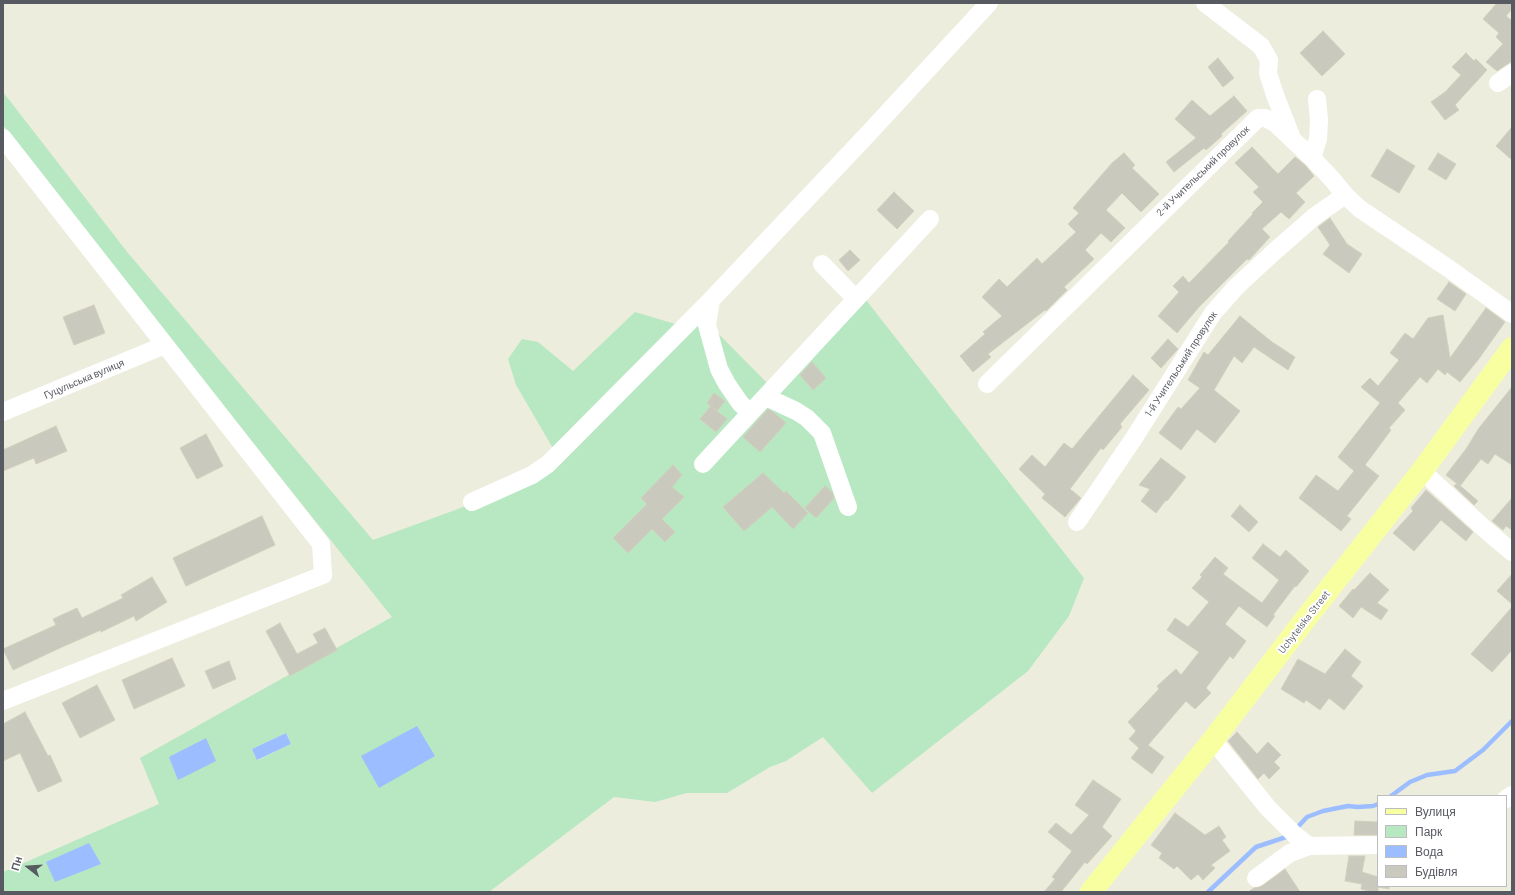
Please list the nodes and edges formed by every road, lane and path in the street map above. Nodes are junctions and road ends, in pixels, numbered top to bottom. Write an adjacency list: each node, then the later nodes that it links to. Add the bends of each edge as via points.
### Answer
1 (989, 3): 11 (street)
2 (1205, 3): 5 (street, via 1261,46 1269,60 1268,73)
3 (1317, 99): 6 (street, via 1318,139)
4 (3, 138): 13 (street)
5 (1292, 139): 6 (street, 2-й Учительський провулок); 15 (street, 2-й Учительський провулок, via 1275,124 1265,118 1258,118)
6 (1312, 158): 7 (street, 2-й Учительський провулок)
7 (1345, 195): 12 (street, 2-й Учительський провулок, via 1370,216); 23 (street, 1-й Учительський провулок, via 1280,246 1213,312)
8 (930, 219): 10 (street)
9 (822, 264): 10 (street)
10 (856, 299): 16 (street)
11 (711, 300): 18 (street, via 708,325 719,369 740,403); 21 (street, via 548,464 532,475)
12 (1512, 314)
13 (165, 345): 17 (street, Гуцульська вулиця); 25 (street, via 321,544 323,575)
14 (1512, 348): 20 (main road, Uchytelska Street)
15 (987, 384)
16 (766, 397): 18 (street); 22 (street, via 801,415 822,433)
17 (3, 412)
18 (750, 413): 19 (street)
19 (703, 464)
20 (1422, 471): 24 (street); 26 (main road, Uchytelska Street)
21 (472, 502)
22 (848, 507)
23 (1077, 522)
24 (1512, 552)
25 (3, 701)
26 (1213, 740): 27 (street, via 1268,808); 30 (main road, Uchytelska Street)
27 (1298, 837): 28 (street); 29 (street, via 1290,853)
28 (1377, 845)
29 (1256, 878)
30 (1091, 892)

